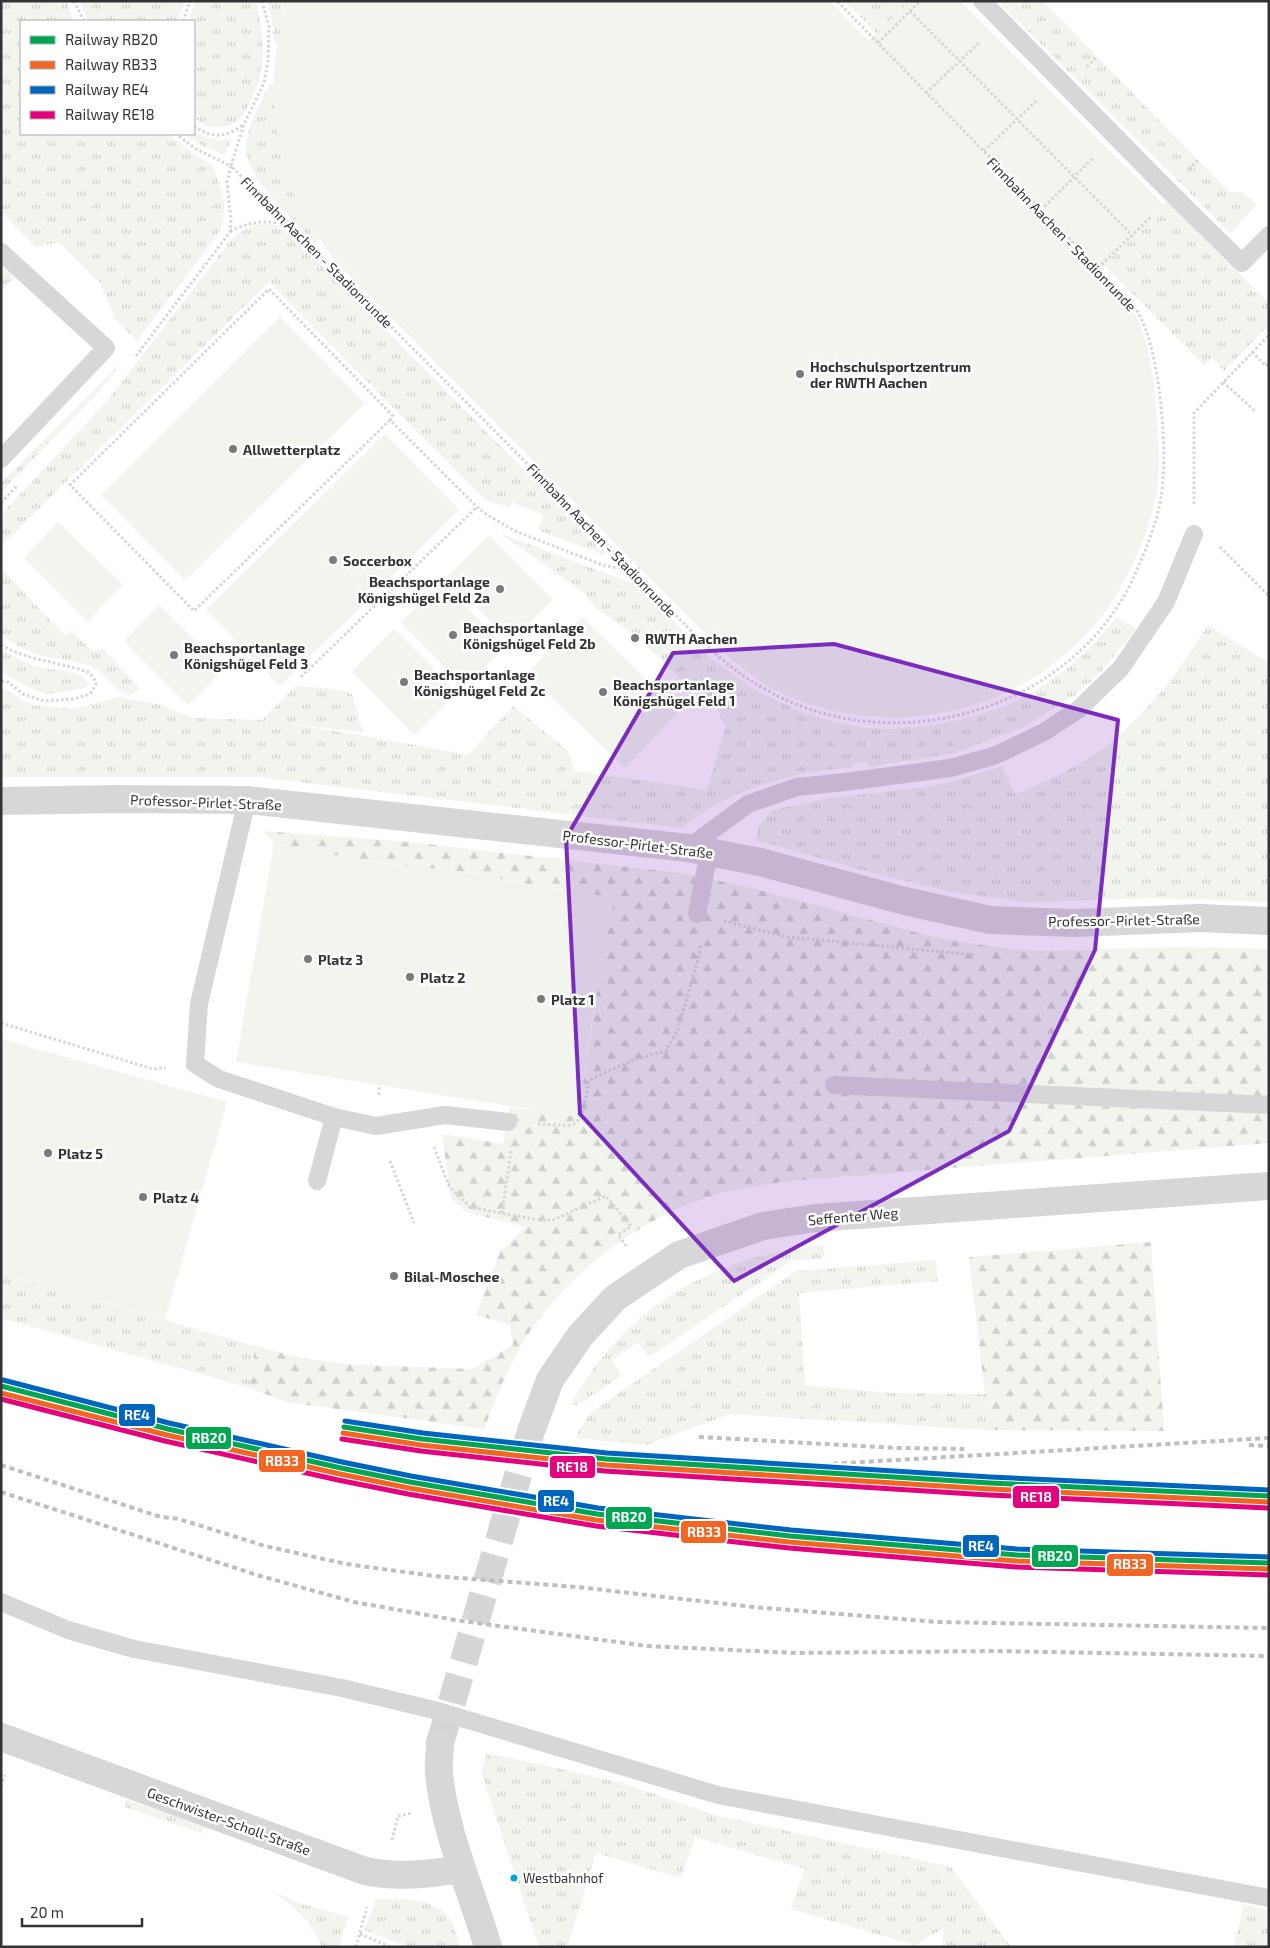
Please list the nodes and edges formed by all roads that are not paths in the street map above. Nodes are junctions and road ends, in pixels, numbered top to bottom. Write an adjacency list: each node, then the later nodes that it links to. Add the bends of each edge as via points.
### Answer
1 (982, 1): 2 (lane, via 1242,263)
2 (1269, 236)
3 (1, 252): 4 (lane, via 106,348)
4 (1, 459)
5 (1194, 528): 8 (lane, via 1166,602 1121,668 1079,709 1044,732 994,756 950,768 797,787 748,804)
6 (247, 800): 7 (street, Professor-Pirlet-Straße); 8 (street, Professor-Pirlet-Straße); 13 (lane, via 200,1004 195,1064 219,1079)
7 (1, 801)
8 (698, 850): 9 (lane); 10 (street, Professor-Pirlet-Straße, via 760,862 990,920 1075,924 1200,918)
9 (696, 914)
10 (1269, 921)
11 (834, 1085): 12 (lane)
12 (1269, 1105)
13 (334, 1117): 14 (lane, via 376,1126 445,1115); 15 (lane)
14 (508, 1122)
15 (317, 1181)
16 (1269, 1186): 17 (street, Seffenter Weg, via 816,1218 763,1226 712,1242 680,1255 615,1298 580,1336 550,1380)
17 (532, 1431)
18 (1, 1602): 22 (lane, via 68,1630 134,1648 438,1710 718,1795)
19 (1, 1736): 21 (street, Geschwister-Scholl-Straße, via 365,1871 426,1875)
20 (440, 1743): 21 (street, via 439,1771 444,1808)
21 (462, 1869): 23 (street)
22 (1269, 1898)
23 (488, 1947)

